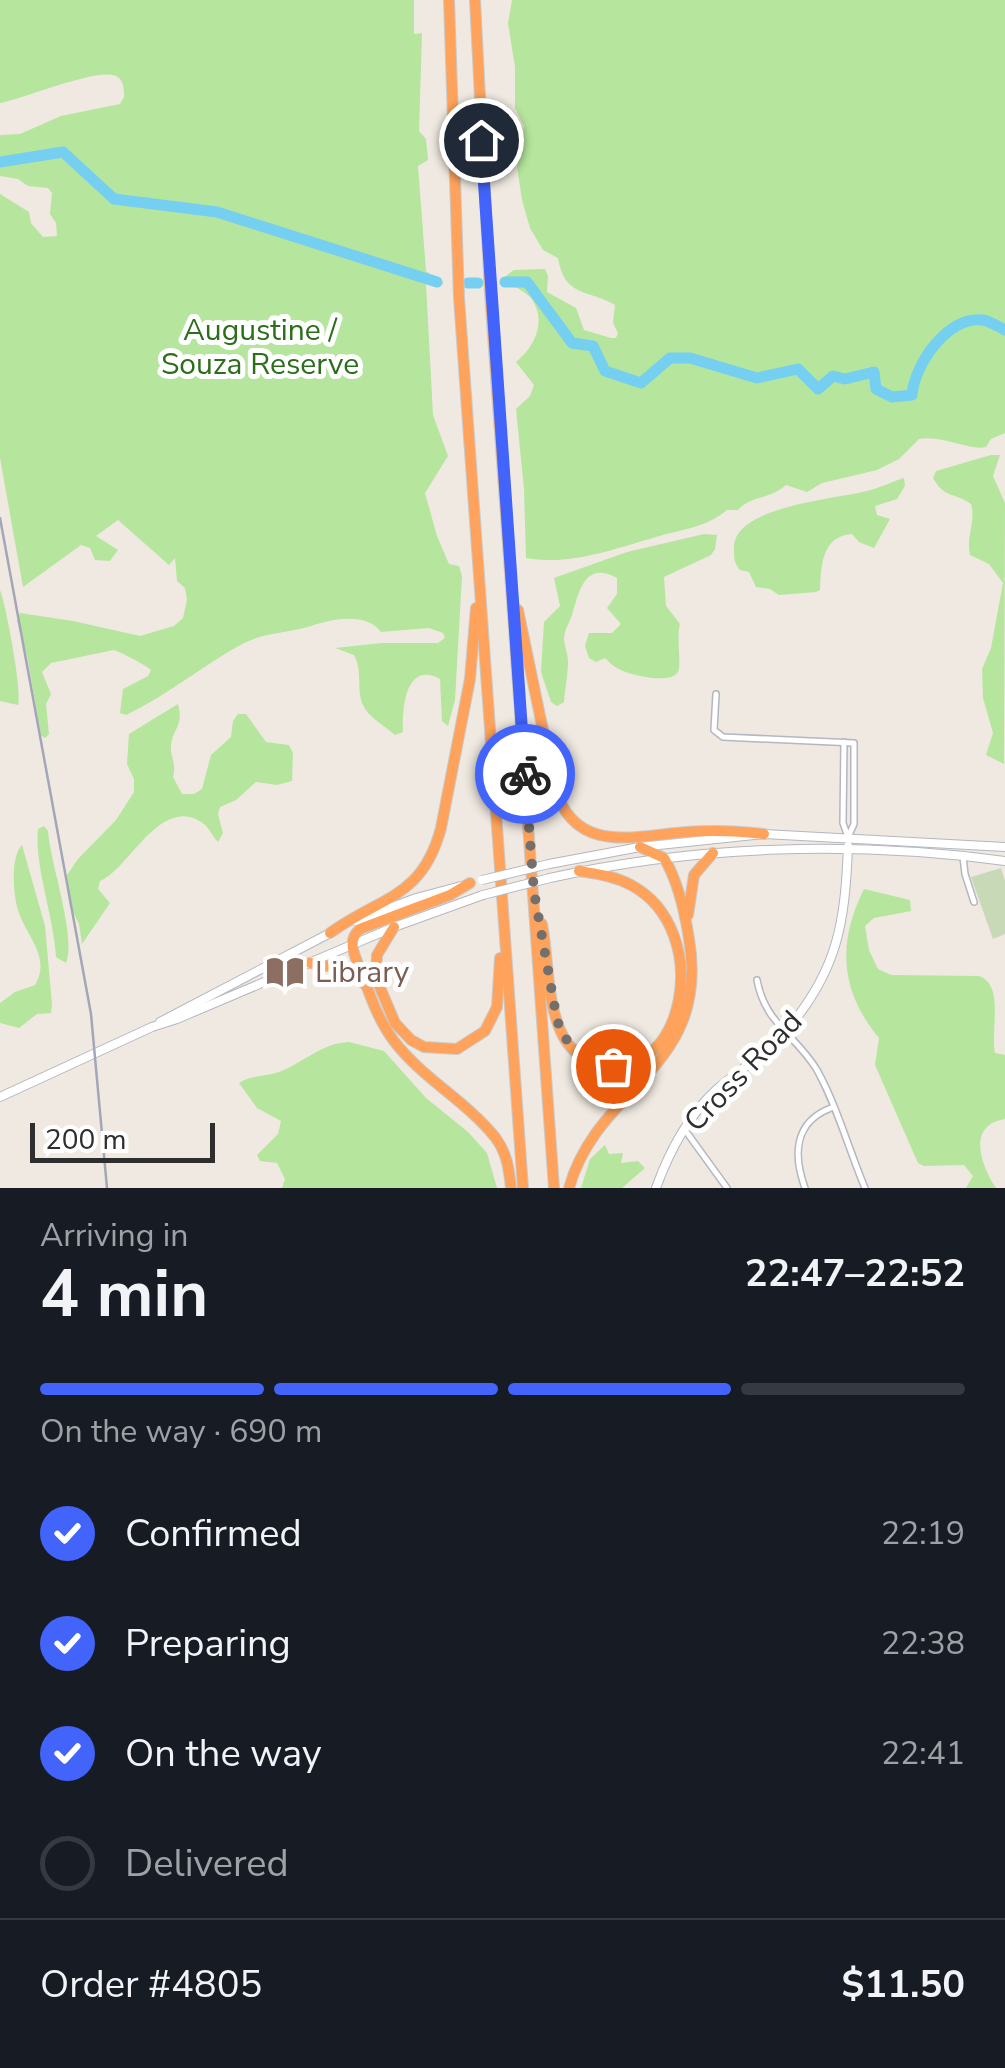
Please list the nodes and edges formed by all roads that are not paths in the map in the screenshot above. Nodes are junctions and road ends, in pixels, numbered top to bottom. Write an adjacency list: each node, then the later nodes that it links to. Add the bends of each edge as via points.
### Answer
1 (449, 0): 3 (highway, via 454,220)
2 (475, 0): 4 (highway)
3 (478, 572): 20 (highway); 23 (highway, via 470,679 437,843 403,892)
4 (510, 580): 7 (highway, via 555,788 575,821 616,840 708,831); 18 (highway)
5 (716, 694): 6 (street, via 714,727 720,736)
6 (844, 742): 8 (street); 8 (street, via 854,743 854,824)
7 (764, 834): 8 (main road); 10 (main road)
8 (848, 836): 9 (main road); 11 (main road, Cross Road)
9 (1005, 846)
10 (640, 847): 14 (highway); 17 (main road, bridge)
11 (848, 851): 12 (main road); 13 (main road); 31 (main road, Cross Road, via 844,914 833,955)
12 (713, 853): 14 (main road); 22 (highway, via 692,881)
13 (963, 857): 15 (main road); 19 (street)
14 (664, 858): 16 (main road); 22 (highway)
15 (1005, 861)
16 (579, 872): 18 (highway, via 617,879 645,894 678,946 676,1012 661,1038 632,1062 592,1062 565,1038); 21 (main road, bridge)
17 (476, 882): 23 (main road); 24 (highway, via 360,929)
18 (534, 892): 37 (highway)
19 (974, 902)
20 (503, 912): 21 (highway, via 495,1014 480,1036 451,1050 417,1044 391,1015 375,966); 36 (highway)
21 (394, 926): 24 (main road)
22 (688, 930): 38 (highway, via 694,977 682,1026 660,1062 590,1140)
23 (330, 933): 27 (main road)
24 (352, 944): 25 (main road); 28 (highway)
25 (310, 963): 28 (highway, via 340,968); 29 (main road)
26 (756, 980): 31 (street, via 764,1007)
27 (228, 984): 29 (main road); 30 (main road)
28 (366, 986): 35 (highway, via 395,1043 496,1138)
29 (235, 994): 30 (main road)
30 (152, 1027): 32 (main road)
31 (785, 1033): 33 (street, via 816,1068); 34 (main road, Cross Road, via 715,1091)
32 (0, 1097)
33 (832, 1108): 41 (street, via 813,1117 799,1140); 42 (street)
34 (684, 1128): 39 (main road, Cross Road); 40 (street)
35 (512, 1188)
36 (523, 1188)
37 (554, 1188)
38 (569, 1188)
39 (656, 1188)
40 (727, 1188)
41 (805, 1188)
42 (865, 1188)

